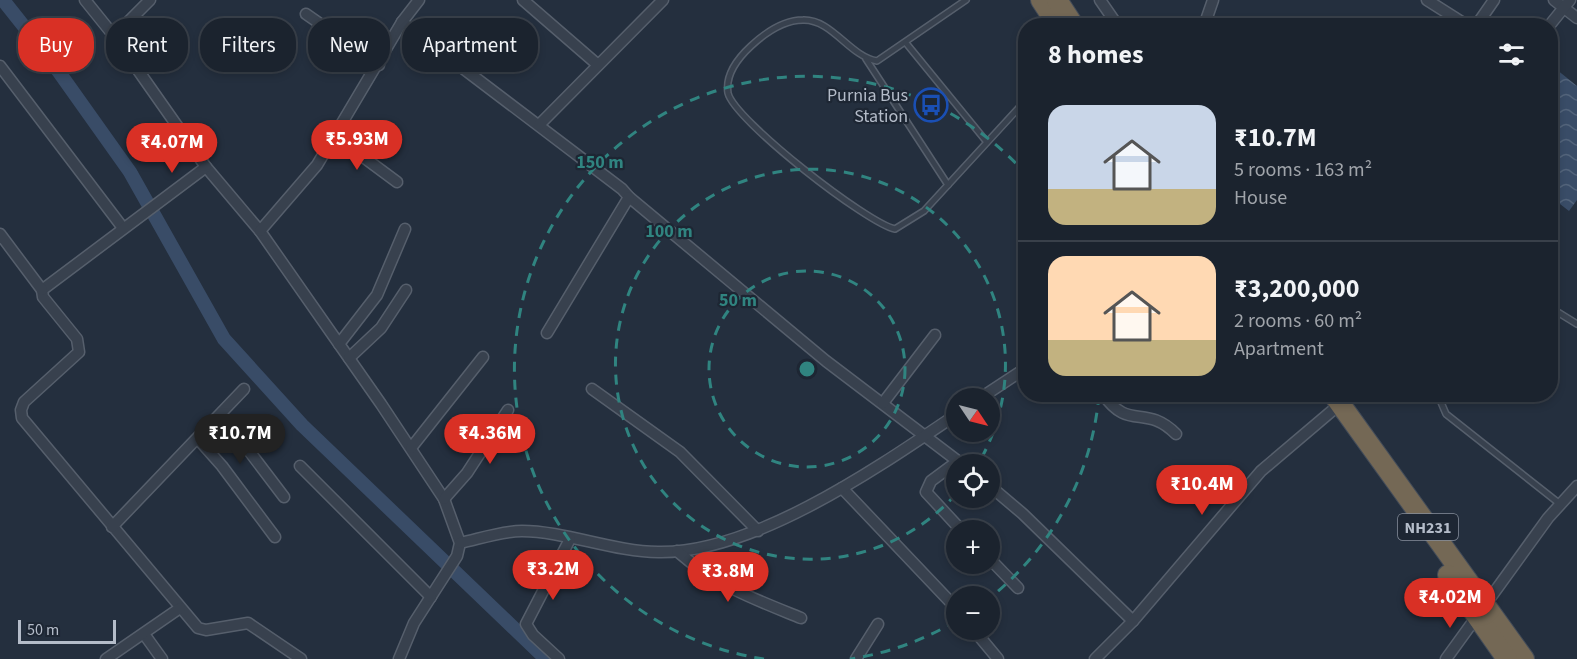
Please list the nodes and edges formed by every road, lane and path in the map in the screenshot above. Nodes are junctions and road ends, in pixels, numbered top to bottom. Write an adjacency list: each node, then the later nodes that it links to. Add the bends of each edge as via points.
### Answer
1 (85, 0): 28 (street)
2 (150, 0): 16 (street)
3 (417, 0): 18 (street)
4 (523, 0): 32 (street)
5 (663, 0): 32 (street)
6 (966, 0): 29 (lane)
7 (1041, 0): 19 (highway)
8 (1057, 0): 20 (highway)
9 (1100, 0): 21 (street)
10 (1214, 0): 22 (street)
11 (1428, 0): 23 (street)
12 (1494, 0): 24 (street)
13 (1554, 0): 14 (street)
14 (1568, 3): 25 (street); 26 (street)
15 (306, 14): 17 (street)
16 (132, 18)
17 (312, 18)
18 (405, 18)
19 (1053, 18)
20 (1069, 18)
21 (1112, 18)
22 (1207, 18)
23 (1456, 18)
24 (1482, 18)
25 (1556, 18)
26 (1577, 18)
27 (402, 22): 30 (street)
28 (106, 26)
29 (906, 43): 31 (lane, via 877,61); 40 (lane)
30 (390, 44)
31 (866, 59): 43 (lane); 43 (lane, via 821,24 802,19 778,27 748,49 731,70 727,81 729,96 784,154 884,227 896,229 909,223)
32 (598, 65): 38 (street)
33 (0, 66): 45 (street)
34 (139, 72): 41 (street)
35 (375, 72): 39 (street)
36 (468, 72): 38 (street)
37 (1018, 108): 40 (lane)
38 (538, 125): 44 (street)
39 (335, 136): 42 (street); 47 (street, via 297,191)
40 (986, 141): 43 (lane)
41 (206, 167): 45 (street); 47 (street)
42 (397, 182)
43 (948, 185)
44 (629, 197): 53 (street); 64 (street, via 826,361)
45 (123, 228): 49 (street)
46 (405, 229): 55 (street, via 377,295)
47 (260, 231): 55 (street)
48 (0, 234): 49 (street)
49 (42, 290): 83 (street, via 43,297 77,339 79,352 24,402 22,418)
50 (406, 290): 57 (street, via 381,328)
51 (1558, 312): 52 (lane)
52 (1577, 324)
53 (547, 333)
54 (935, 335): 64 (street)
55 (339, 344): 57 (street)
56 (483, 357): 72 (street)
57 (349, 358): 72 (street)
58 (1018, 374): 60 (street)
59 (244, 388): 67 (street)
60 (996, 388)
61 (592, 389): 84 (street, via 680,452)
62 (1108, 402): 69 (street, via 1128,417 1159,420)
63 (1441, 402): 81 (lane, via 1452,420)
64 (883, 403): 70 (street)
65 (1334, 404): 94 (highway, NH231); 96 (street, via 1261,471)
66 (508, 410): 80 (street, via 468,472)
67 (220, 414): 71 (street); 79 (street)
68 (946, 421): 70 (street)
69 (1176, 434)
70 (924, 436): 73 (street); 77 (street)
71 (198, 439): 83 (street); 85 (street)
72 (411, 448): 80 (street)
73 (948, 454)
74 (300, 466): 91 (street)
75 (946, 472): 82 (street, via 931,481 926,492)
76 (1577, 486): 81 (street)
77 (842, 488): 84 (street); 92 (street)
78 (1000, 494): 96 (street)
79 (284, 497)
80 (444, 499): 87 (street)
81 (1560, 504): 94 (street)
82 (952, 520)
83 (112, 527): 93 (street)
84 (758, 531): 88 (street)
85 (275, 537)
86 (570, 539): 87 (street, via 522,531); 88 (street, via 657,552); 104 (street, via 526,624)
87 (460, 543): 91 (street, via 457,556)
88 (677, 551): 95 (street, via 723,585)
89 (1000, 569): 90 (street)
90 (1018, 588)
91 (431, 597): 103 (street, via 414,622)
92 (946, 597)
93 (180, 608): 98 (street); 102 (street, via 198,628 206,630 248,623)
94 (1481, 609): 108 (street); 109 (highway, NH231); 110 (highway, NH231)
95 (801, 618)
96 (1133, 621): 107 (street)
97 (878, 624): 105 (street)
98 (144, 634): 100 (street); 101 (street)
99 (982, 640): 106 (street)
100 (106, 659)
101 (162, 659)
102 (301, 659)
103 (399, 659)
104 (559, 659)
105 (856, 659)
106 (998, 659)
107 (1095, 659)
108 (1446, 659)
109 (1508, 659)
110 (1524, 659)

